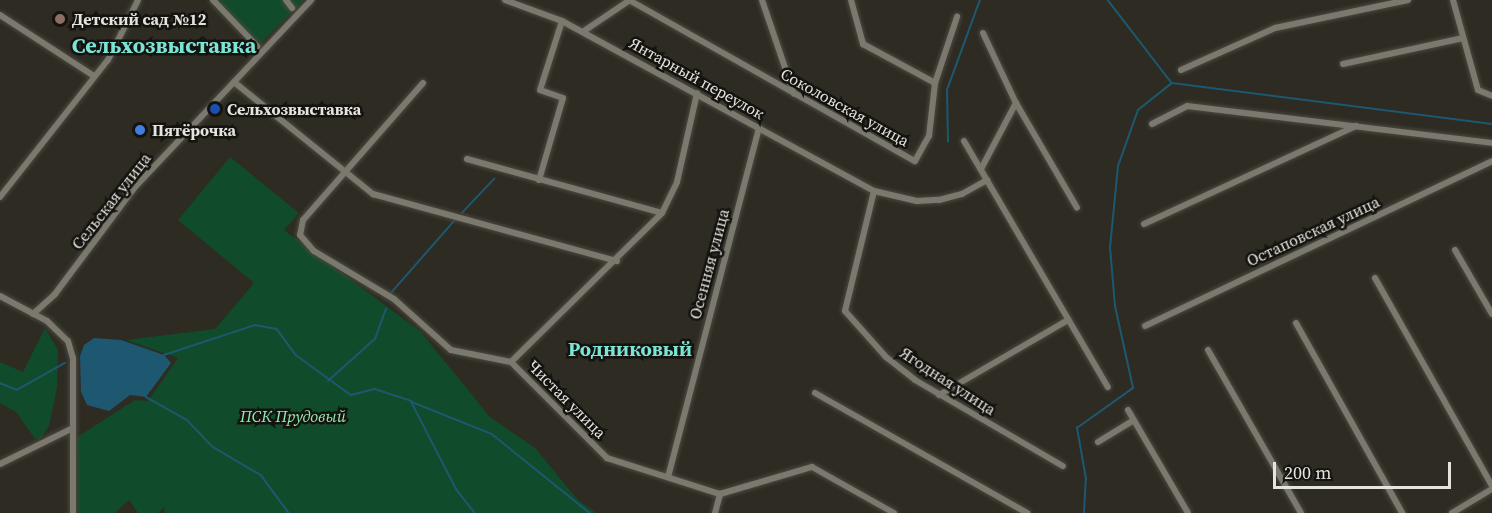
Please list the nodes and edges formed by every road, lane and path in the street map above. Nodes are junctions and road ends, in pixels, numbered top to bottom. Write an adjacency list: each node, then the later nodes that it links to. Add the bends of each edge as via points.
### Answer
1 (138, 0): 21 (street, via 108,60)
2 (213, 0): 18 (street)
3 (286, 0): 11 (street)
4 (311, 0): 22 (street, Сельская улица)
5 (505, 0): 14 (street, Янтарный переулок)
6 (629, 0): 15 (street); 26 (street, Соколовская улица)
7 (762, 0): 26 (street)
8 (851, 0): 24 (street, via 863,44)
9 (1408, 0): 20 (street, via 1275,28)
10 (1453, 0): 17 (street)
11 (292, 8)
12 (0, 15): 21 (street)
13 (957, 17): 24 (street, Соколовская улица)
14 (562, 21): 15 (street, Янтарный переулок); 38 (street, via 540,90 563,98)
15 (584, 31): 25 (street, Янтарный переулок)
16 (983, 33): 28 (street)
17 (1463, 38): 19 (street); 27 (street, via 1478,90)
18 (257, 46)
19 (1343, 64)
20 (1181, 70)
21 (94, 76): 41 (street)
22 (234, 82): 37 (street); 49 (street, Сельская улица, via 135,187 56,294)
23 (423, 83): 37 (street)
24 (935, 83): 26 (street, Соколовская улица, via 929,136 915,161)
25 (697, 93): 31 (street, Янтарный переулок); 43 (street, via 677,182)
26 (794, 94)
27 (1492, 96)
28 (1016, 103): 36 (street); 42 (street)
29 (1152, 124): 30 (street, via 1187,106)
30 (1357, 126): 33 (street); 44 (street)
31 (759, 128): 40 (street, Янтарный переулок); 65 (street, Осенняя улица)
32 (964, 141): 36 (street)
33 (1492, 143)
34 (466, 159): 38 (street)
35 (1492, 161): 53 (street, Остаповская улица)
36 (981, 169): 39 (street)
37 (345, 172): 46 (street, via 373,194); 55 (street, Чистая улица, via 299,226 300,236 314,251 394,299 451,350)
38 (540, 180): 43 (street)
39 (987, 180): 40 (street, Янтарный переулок, via 962,194 939,200 917,201); 51 (street)
40 (874, 190): 58 (street, Ягодная улица, via 845,311 893,364)
41 (0, 197)
42 (1077, 208)
43 (662, 213): 46 (street)
44 (1144, 224)
45 (1455, 250): 50 (street)
46 (617, 261): 55 (street)
47 (1375, 278): 66 (street)
48 (0, 296): 49 (street)
49 (33, 314): 61 (street, via 60,331 68,341 73,358)
50 (1492, 314)
51 (1068, 320): 56 (street); 58 (street)
52 (1296, 323): 74 (street)
53 (1145, 326)
54 (1208, 350): 73 (street)
55 (511, 362): 65 (street, Чистая улица, via 607,458)
56 (1108, 387)
57 (815, 393): 71 (street)
58 (939, 395): 64 (street, Ягодная улица)
59 (1128, 410): 60 (street)
60 (1134, 420): 62 (street); 72 (street)
61 (73, 428): 63 (street); 68 (street)
62 (1098, 442)
63 (0, 464)
64 (1063, 466)
65 (668, 477): 67 (street, Чистая улица)
66 (1492, 487): 75 (street)
67 (720, 494): 69 (street); 70 (street, via 812,467)
68 (73, 513)
69 (715, 513)
70 (894, 513)
71 (1027, 513)
72 (1188, 513)
73 (1301, 513)
74 (1402, 513)
75 (1452, 513)

